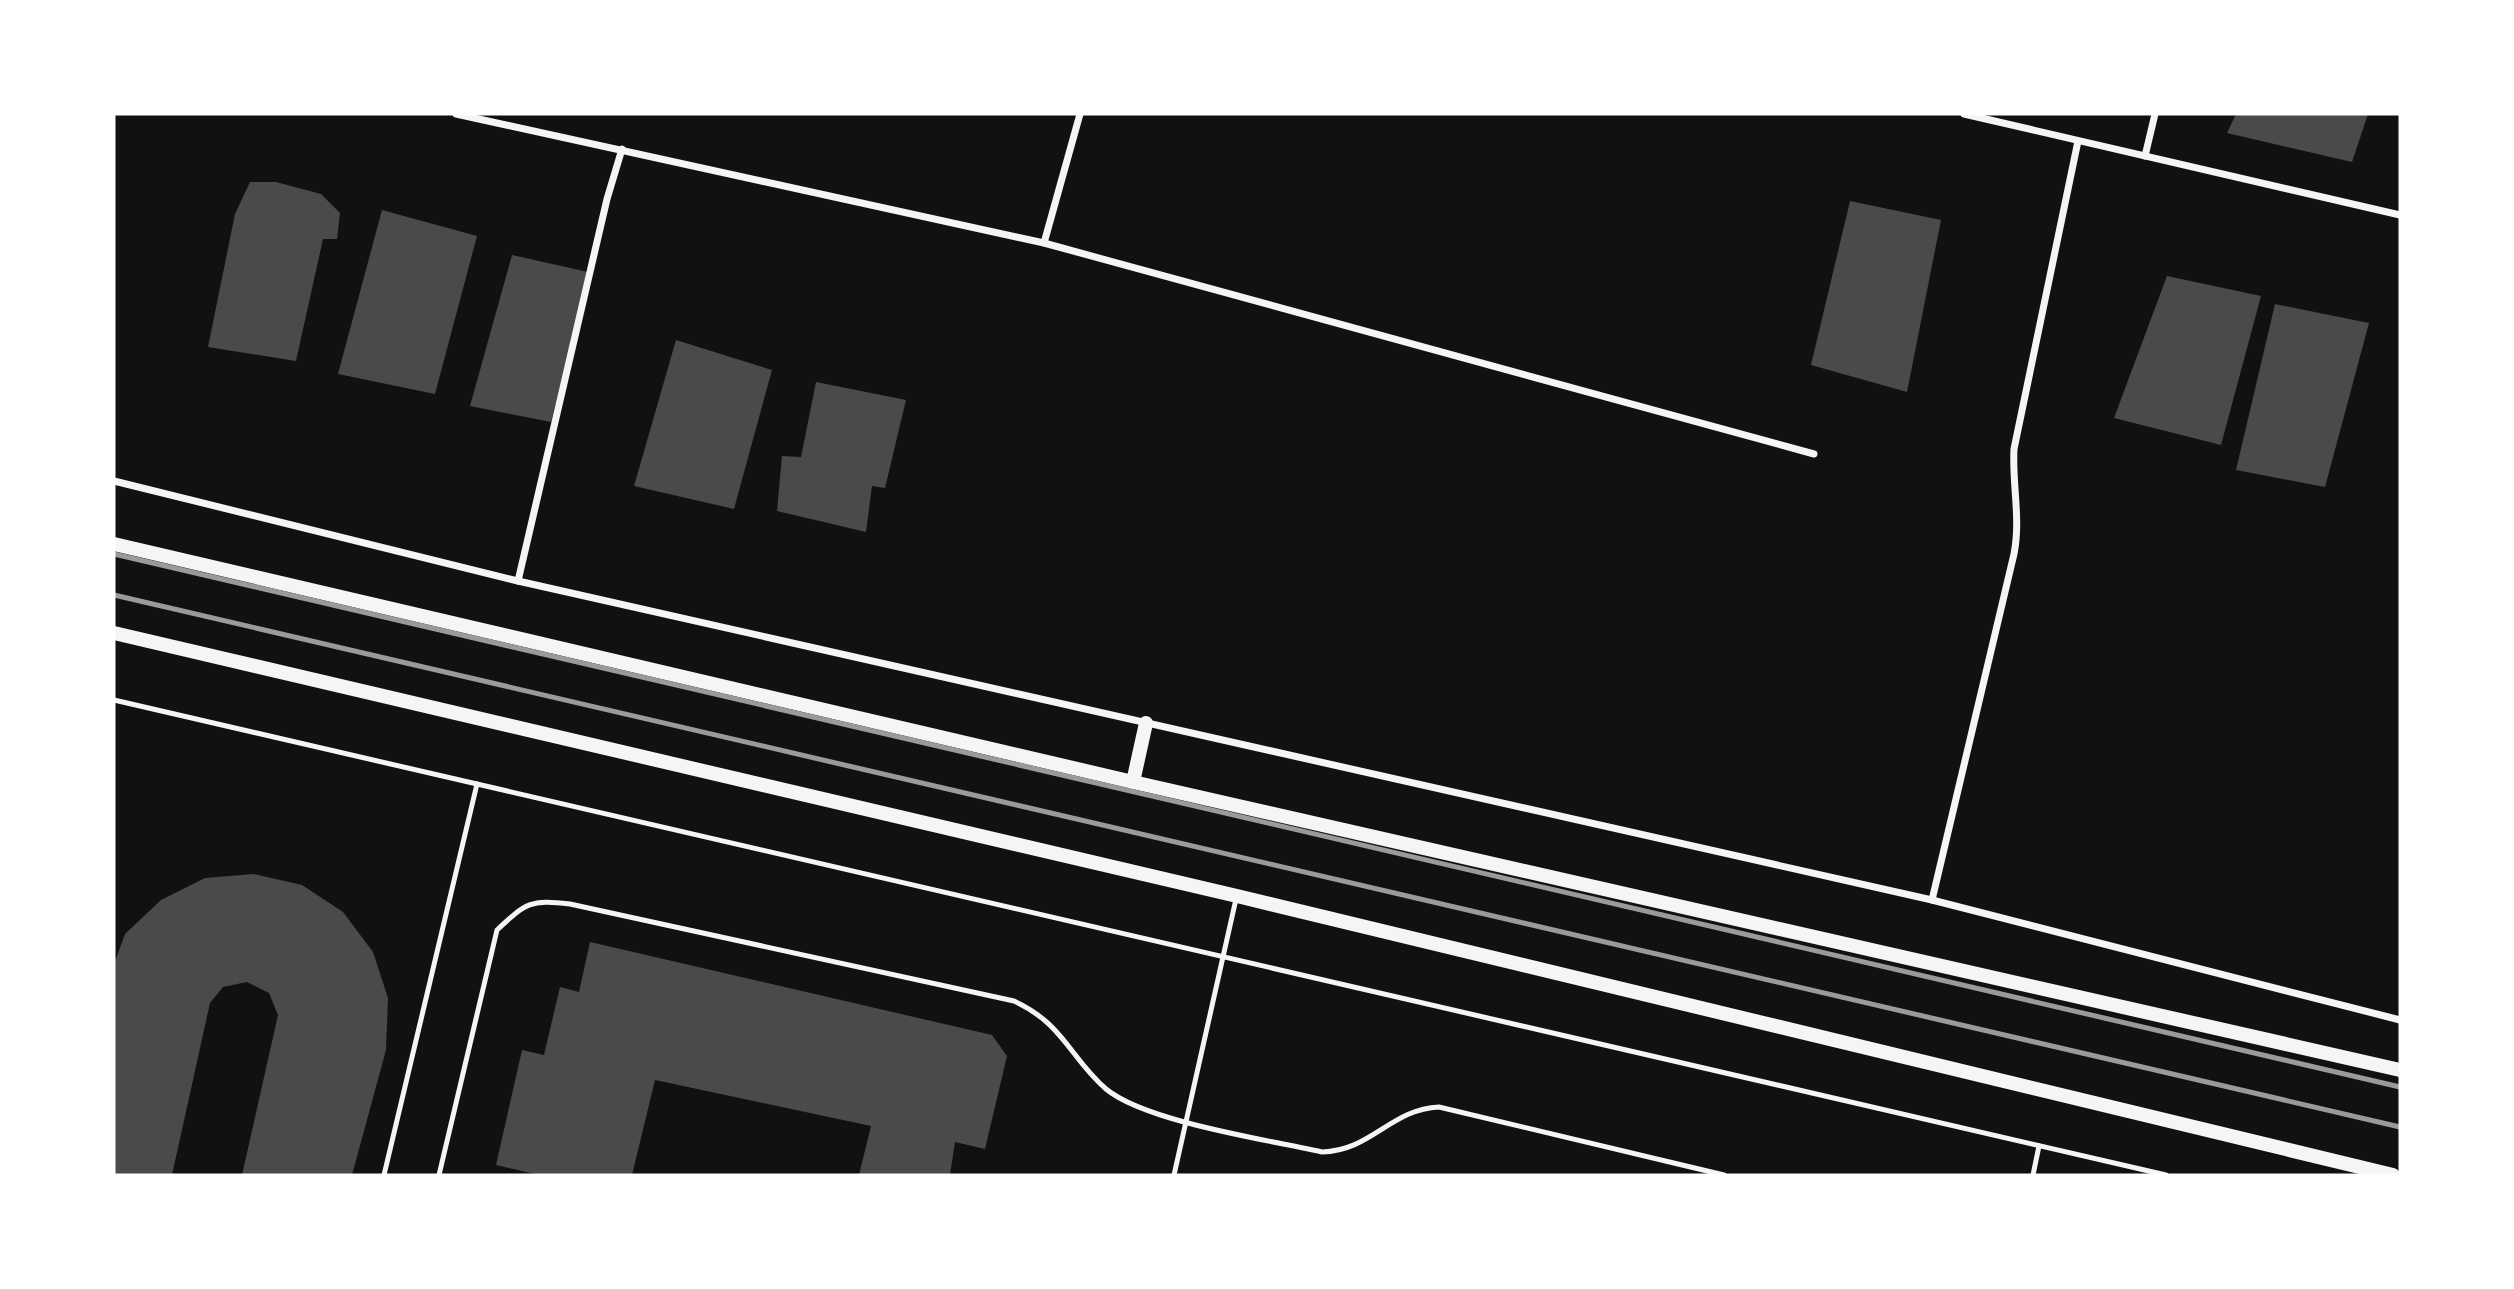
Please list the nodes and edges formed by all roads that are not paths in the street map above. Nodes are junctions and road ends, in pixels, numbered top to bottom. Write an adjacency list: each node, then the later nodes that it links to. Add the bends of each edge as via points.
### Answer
1 (456, 114): 6 (street)
2 (1080, 114): 9 (street)
3 (1964, 114): 5 (street)
4 (2155, 114): 7 (street)
5 (2078, 141): 7 (street); 20 (street, via 2015,440 2013,474 2019,518 2014,554)
6 (622, 149): 9 (street); 13 (street)
7 (2145, 156): 8 (street)
8 (2400, 215)
9 (1044, 243): 10 (street)
10 (1814, 454)
11 (114, 481): 13 (street)
12 (114, 544): 17 (main road)
13 (518, 581): 16 (street)
14 (114, 633): 19 (main road)
15 (114, 700): 18 (lane)
16 (1146, 723): 17 (main road); 20 (street)
17 (1132, 782): 23 (main road)
18 (477, 784): 21 (lane); 26 (lane)
19 (1237, 896): 21 (lane); 32 (main road)
20 (1932, 900): 22 (street)
21 (1223, 957): 24 (lane); 25 (lane)
22 (2400, 1020)
23 (2400, 1069)
24 (1187, 1121): 27 (lane, via 1143,1109 1106,1088 1054,1026 1014,1001 546,901 529,903 497,930); 28 (lane); 29 (lane, via 1335,1152 1363,1143 1411,1111 1439,1107)
25 (2039, 1146): 30 (lane); 31 (lane)
26 (384, 1175)
27 (439, 1175)
28 (1174, 1175)
29 (1724, 1175)
30 (2033, 1175)
31 (2165, 1175)
32 (2393, 1175)

